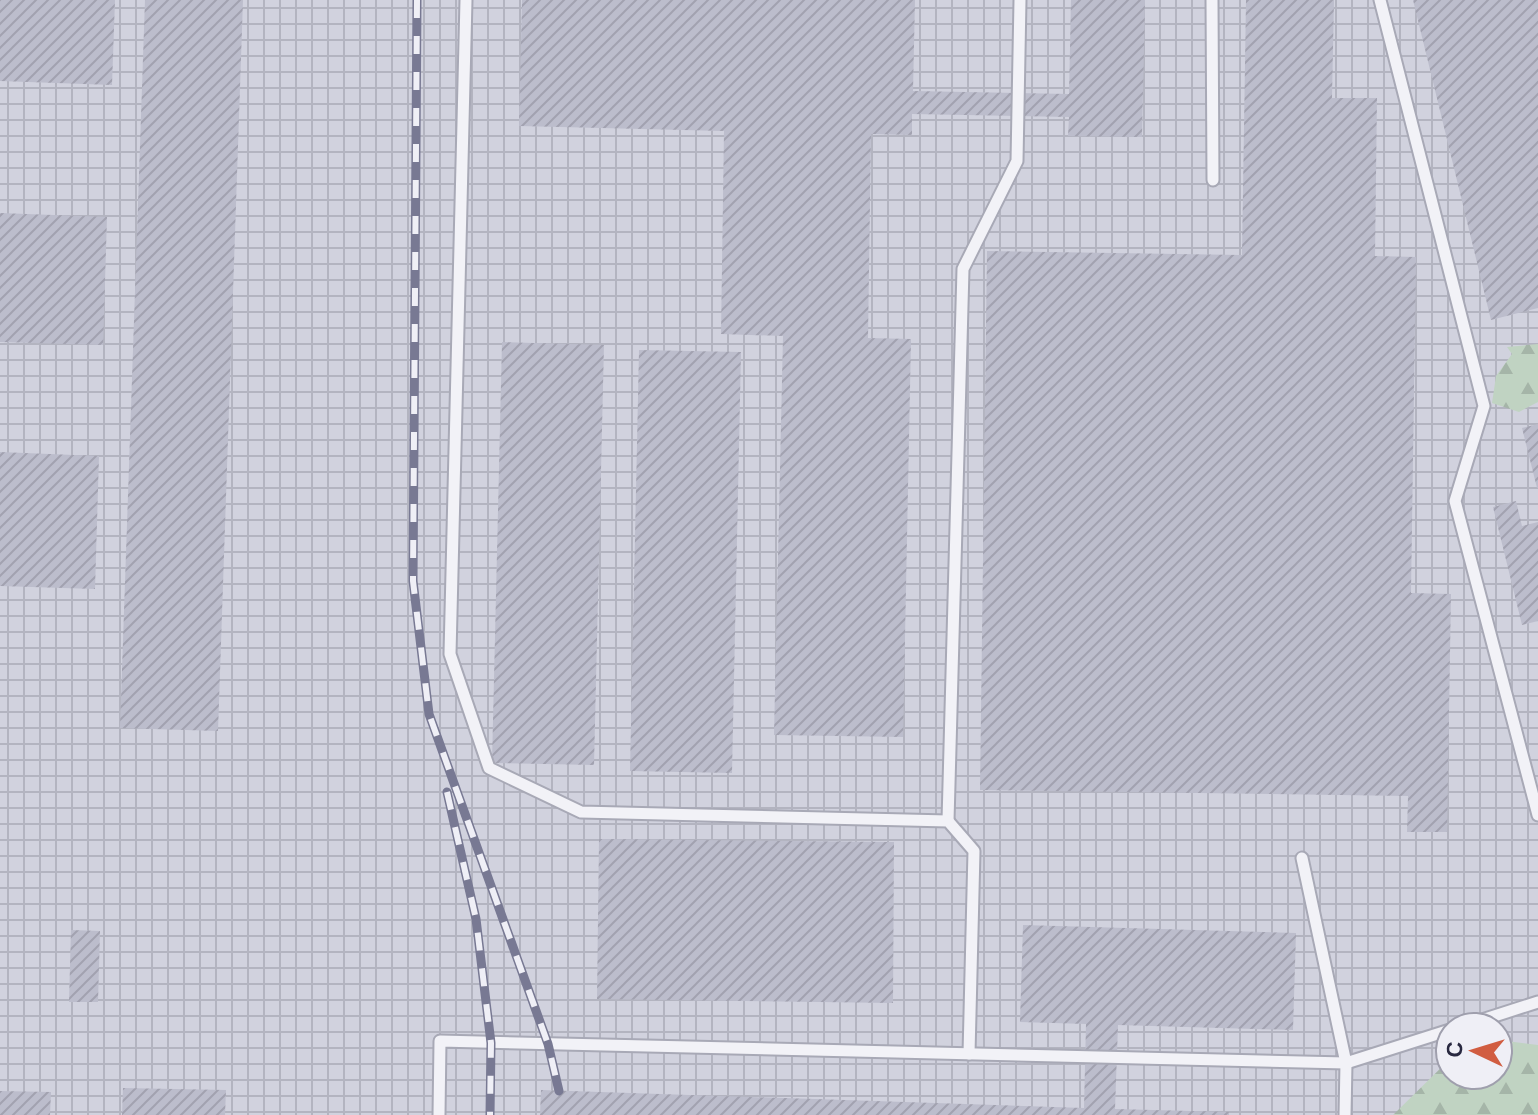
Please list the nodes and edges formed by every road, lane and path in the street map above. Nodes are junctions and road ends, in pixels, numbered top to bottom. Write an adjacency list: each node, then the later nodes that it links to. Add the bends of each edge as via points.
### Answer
1 (466, 0): 7 (lane, via 450,654 489,768 581,812)
2 (1020, 0): 7 (lane, via 1017,161 963,269)
3 (1212, 0): 5 (lane)
4 (1380, 0): 6 (lane, via 1484,406 1455,501)
5 (1213, 180)
6 (1538, 815)
7 (948, 821): 12 (lane, via 974,851)
8 (1302, 858): 13 (lane)
9 (1538, 1002): 10 (lane)
10 (1510, 1011)
11 (1434, 1035): 13 (lane)
12 (969, 1054): 13 (lane); 14 (lane, via 440,1041)
13 (1346, 1063): 15 (lane)
14 (439, 1115)
15 (1345, 1115)

